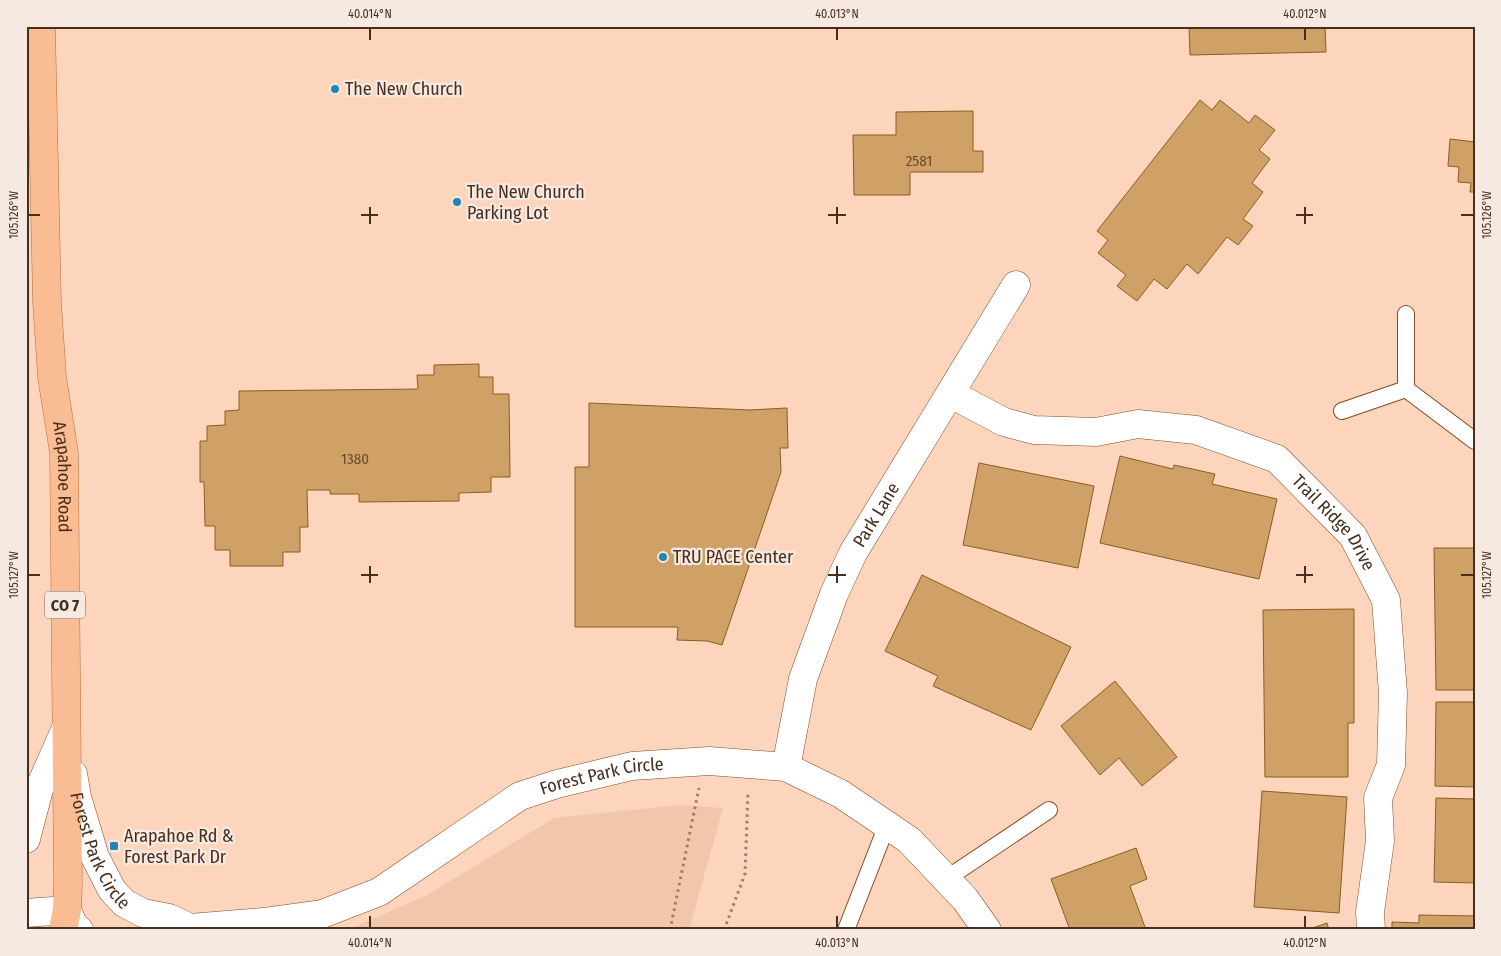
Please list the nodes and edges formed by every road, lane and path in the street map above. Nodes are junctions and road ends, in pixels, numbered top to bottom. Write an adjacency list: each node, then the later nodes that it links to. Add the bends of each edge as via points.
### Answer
1 (41, 26): 8 (main road, Arapahoe Road / CO 7, via 47,302 52,377 64,453)
2 (1016, 285): 5 (street, Park Lane)
3 (1406, 314): 4 (lane)
4 (1406, 389): 6 (lane); 7 (lane)
5 (951, 394): 9 (street, Park Lane, via 854,554 834,594 803,679); 23 (street, Trail Ridge Drive, via 1004,422 1034,430 1096,432 1138,424 1196,430 1277,459 1353,536 1386,600 1393,693 1390,765 1378,798 1380,841 1370,912)
6 (1342, 411)
7 (1475, 441)
8 (66, 728): 14 (street, via 39,789); 17 (main road, Arapahoe Road / CO 7); 18 (street, Forest Park Circle, via 77,797 95,857 112,890 124,903 143,912 169,918)
9 (786, 767): 13 (street, Forest Park Circle, via 841,794); 18 (street, Forest Park Circle, via 709,761 632,766 557,784 520,796 379,892 322,914)
10 (699, 785): 19 (path)
11 (748, 792): 20 (path, via 745,874)
12 (1049, 810): 15 (lane)
13 (887, 825): 15 (street, Forest Park Circle, via 909,840); 21 (lane)
14 (26, 839)
15 (946, 880): 22 (street, Forest Park Circle, via 965,899)
16 (26, 913): 17 (street)
17 (69, 923)
18 (190, 929)
19 (670, 930)
20 (724, 930)
21 (846, 930)
22 (987, 930)
23 (1371, 930)

